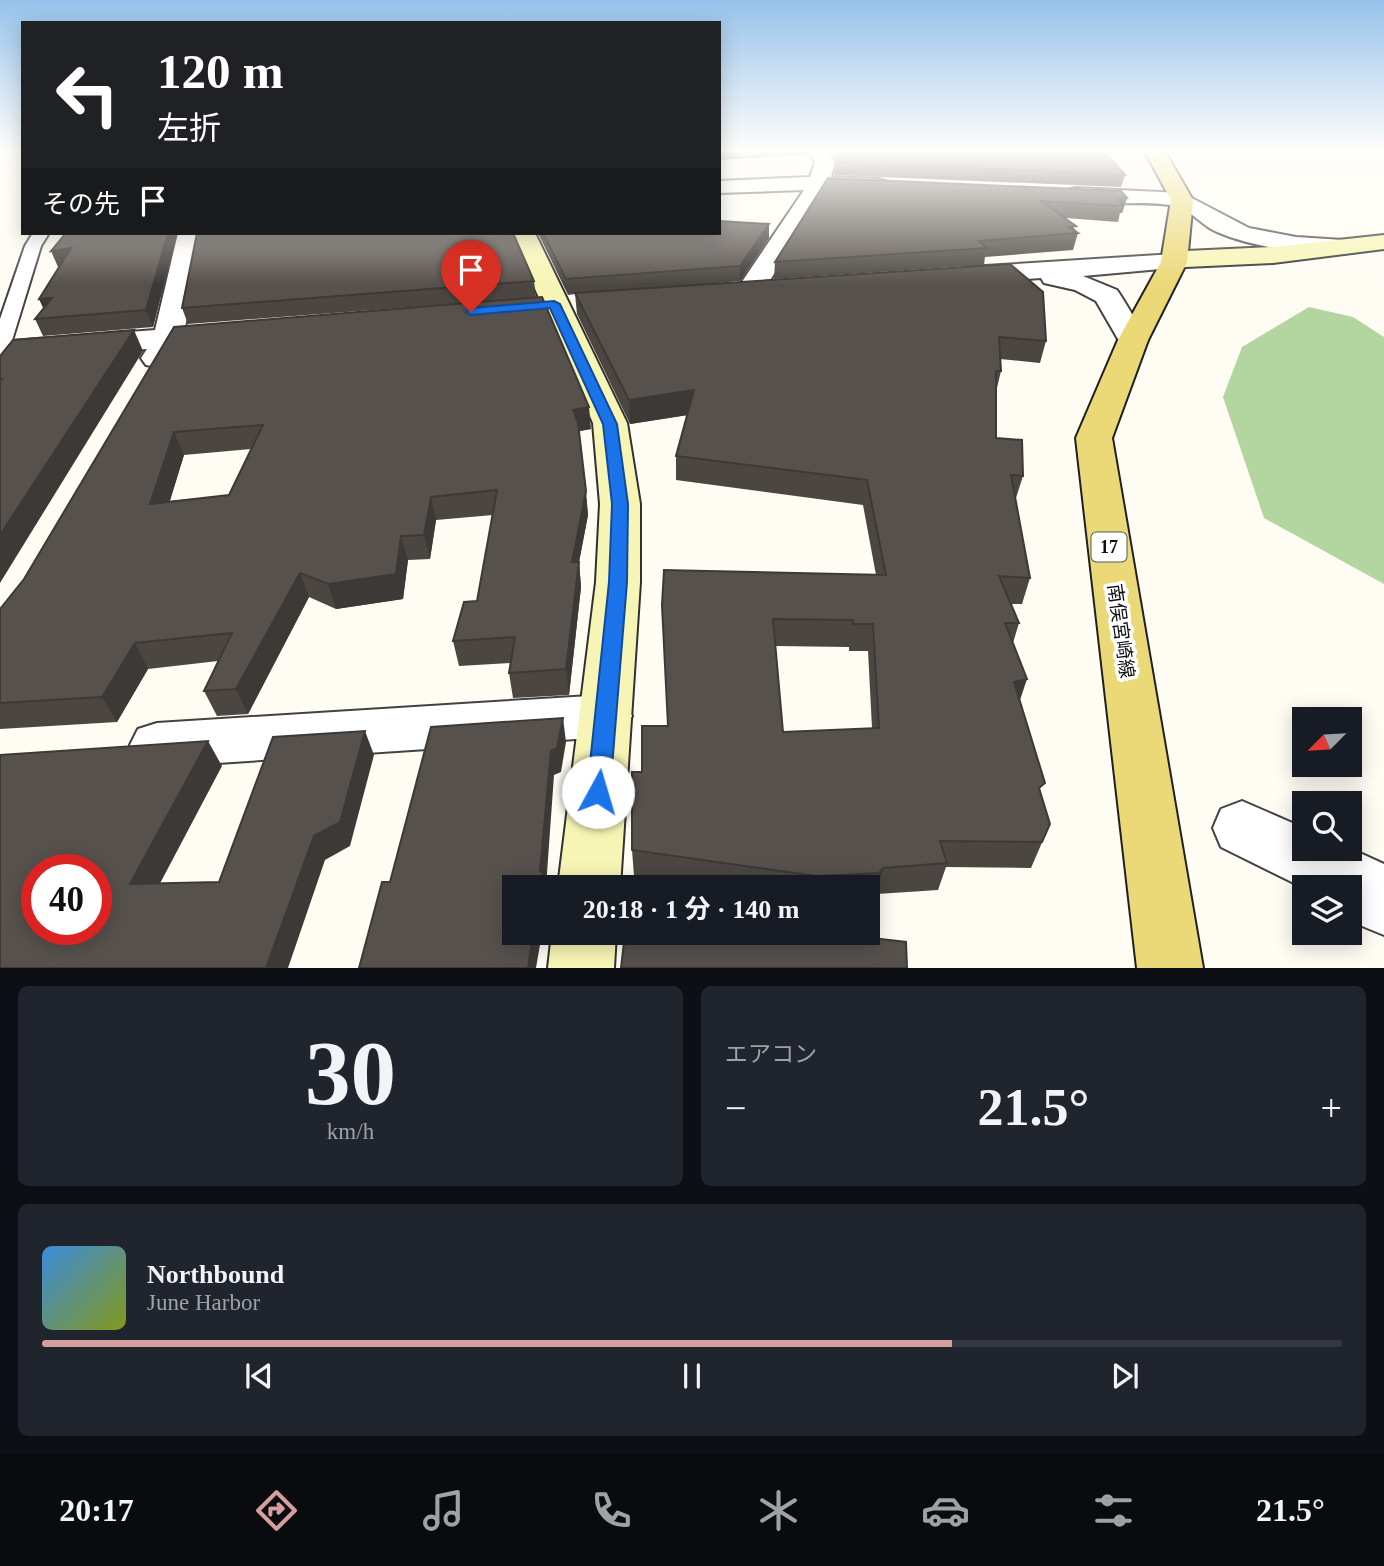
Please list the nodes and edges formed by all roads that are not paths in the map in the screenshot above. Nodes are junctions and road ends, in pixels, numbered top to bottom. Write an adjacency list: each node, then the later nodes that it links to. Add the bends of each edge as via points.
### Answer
1 (813, 195): 13 (street, via 762,291)
2 (1082, 195): 4 (street)
3 (1179, 195): 4 (main road)
4 (1182, 200): 9 (street, via 1243,234 1296,244); 10 (main road, 南俣宮崎線 / 17)
5 (40, 235): 17 (lane)
6 (190, 235): 15 (street)
7 (524, 235): 19 (street, via 610,424 620,504)
8 (1384, 242): 9 (street)
9 (1350, 246): 10 (street)
10 (1174, 262): 11 (street); 16 (main road, 南俣宮崎線 / 17)
11 (1013, 272): 12 (street); 16 (street, via 1084,284 1107,296)
12 (940, 278)
13 (721, 294)
14 (251, 331): 15 (street)
15 (168, 339): 17 (street); 18 (street)
16 (1133, 340): 26 (main road, 南俣宮崎線 / 17, via 1094,438)
17 (0, 349)
18 (140, 387)
19 (606, 716): 20 (street); 22 (street)
20 (108, 748)
21 (1242, 828): 23 (street, via 1368,888)
22 (590, 875)
23 (1384, 904)
24 (583, 945): 25 (street)
25 (581, 968)
26 (1170, 968)

